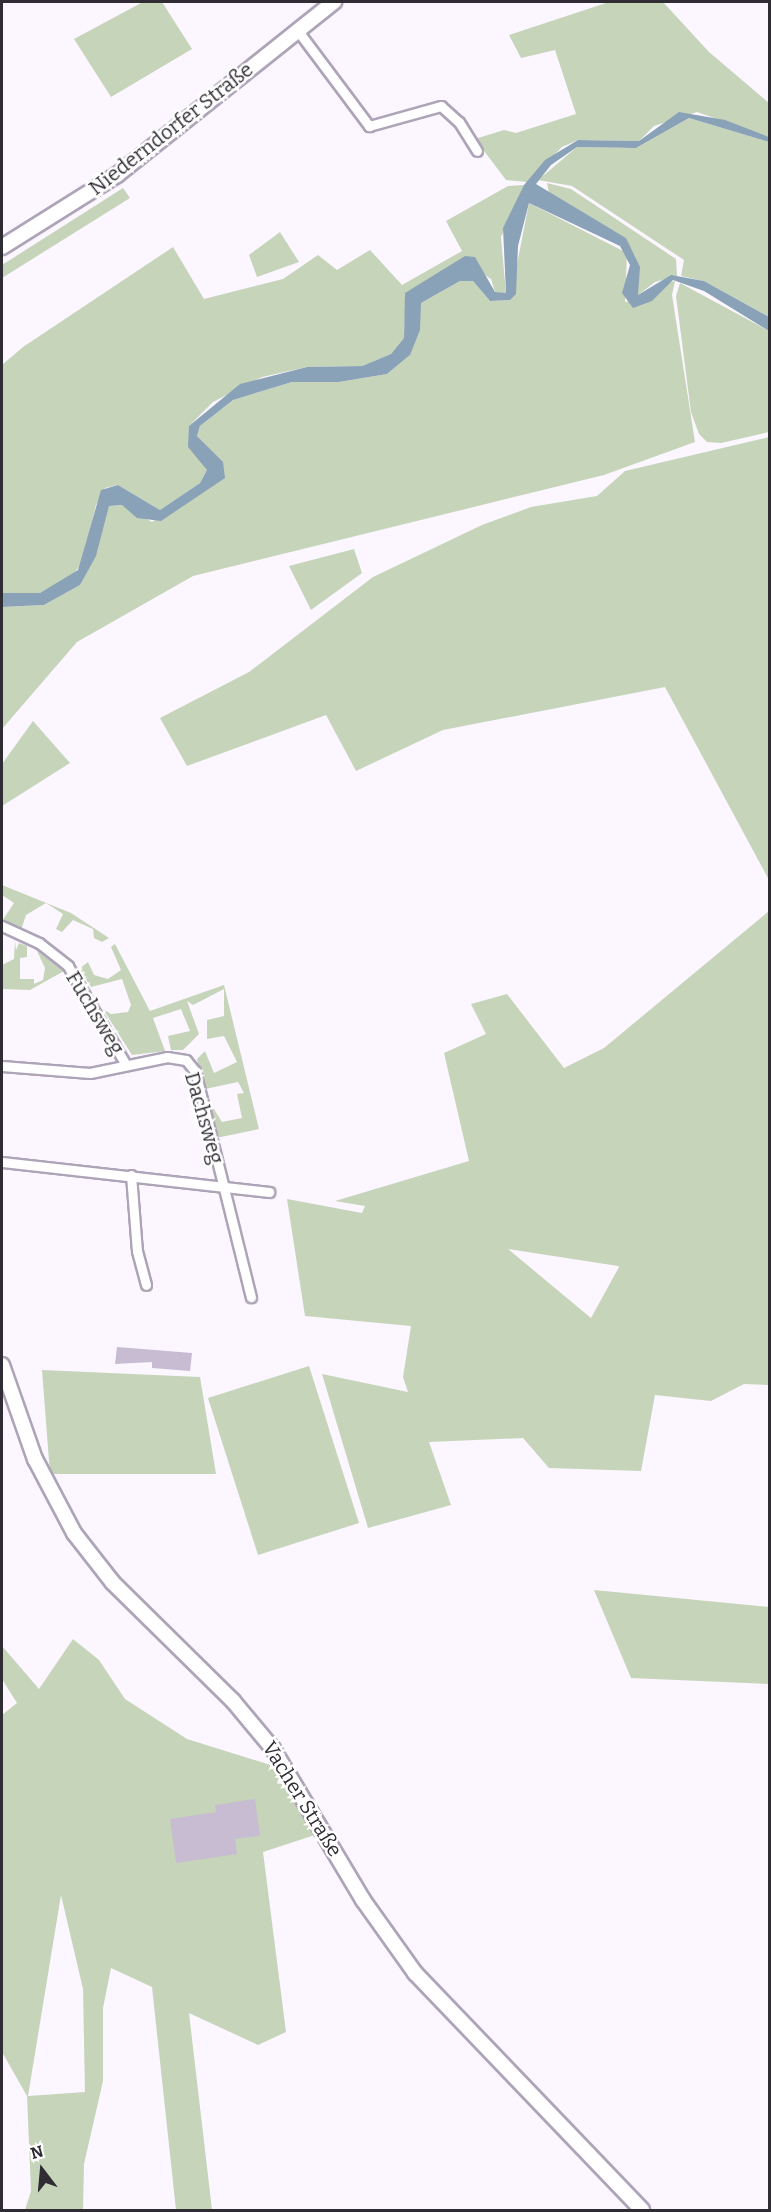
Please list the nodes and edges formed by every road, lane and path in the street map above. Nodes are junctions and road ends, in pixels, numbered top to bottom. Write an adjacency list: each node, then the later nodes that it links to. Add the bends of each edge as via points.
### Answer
1 (334, 2): 2 (main road, Niederndorfer Straße)
2 (298, 31): 3 (street, via 369,126 441,106 459,122); 4 (main road, Niederndorfer Straße, via 117,175)
3 (477, 151)
4 (2, 247)
5 (2, 926): 6 (street, Fuchsweg, via 39,944 68,966)
6 (126, 1065): 7 (street, Dachsweg, via 90,1073); 10 (street, Dachsweg, via 167,1056 186,1060 195,1071)
7 (2, 1066)
8 (2, 1162): 9 (street)
9 (131, 1175): 10 (street); 12 (street, via 137,1251)
10 (223, 1183): 11 (street); 13 (street, Dachsweg)
11 (269, 1192)
12 (146, 1285)
13 (251, 1297)
14 (2, 1365): 15 (main road, Vacher Straße, via 35,1458 74,1533 113,1583 233,1701 273,1749 363,1900 415,1973)
15 (642, 2211)

